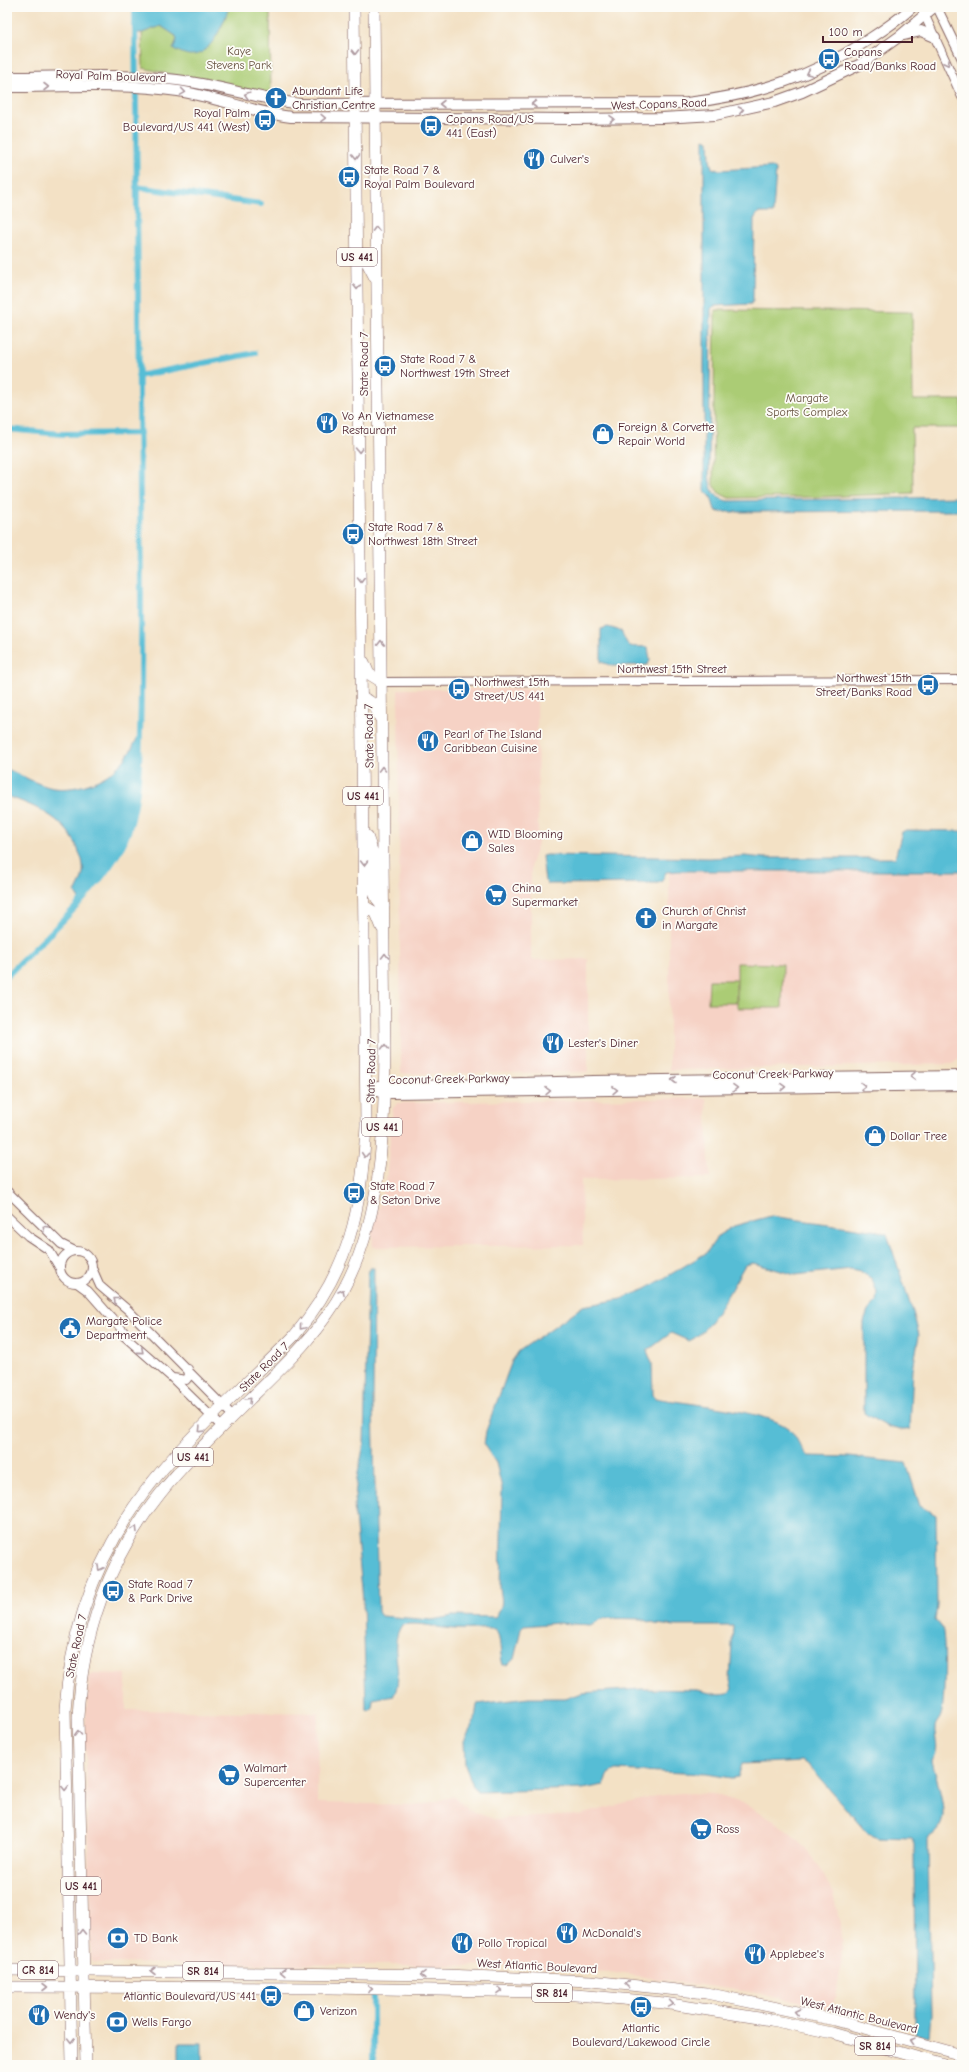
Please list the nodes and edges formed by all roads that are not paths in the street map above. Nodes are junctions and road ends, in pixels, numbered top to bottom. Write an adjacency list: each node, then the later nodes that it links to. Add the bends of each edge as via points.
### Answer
1 (354, 7): 15 (main road, State Road 7 / US 441, one-way to 15)
2 (374, 7): 14 (main road, State Road 7 / US 441)
3 (912, 7): 14 (main road, West Copans Road, one-way to 14, via 884,29 826,65 794,80 741,95 687,103)
4 (934, 7): 6 (main road, West Copans Road)
5 (937, 7): 9 (street)
6 (923, 11): 7 (main road, West Copans Road); 8 (street)
7 (900, 36): 8 (main road, via 921,31); 17 (main road, West Copans Road, one-way to 7, via 587,119 715,115 774,102 802,92 861,64)
8 (935, 37): 13 (street, one-way to 13)
9 (962, 59)
10 (7, 77): 11 (main road, Royal Palm Boulevard)
11 (126, 82): 12 (main road, Royal Palm Boulevard, one-way to 11); 15 (main road, Royal Palm Boulevard, one-way to 11, via 300,104 178,80 144,77); 16 (main road, Royal Palm Boulevard, one-way to 16, via 144,88 188,93 278,115)
12 (7, 87)
13 (962, 97)
14 (375, 104): 15 (main road, West Copans Road); 17 (main road, State Road 7 / US 441)
15 (355, 105): 16 (main road, State Road 7 / US 441)
16 (355, 118): 17 (main road, West Copans Road); 18 (main road, State Road 7 / US 441, one-way to 18)
17 (375, 118): 19 (main road, State Road 7 / US 441, one-way to 17)
18 (357, 251): 19 (main road, via 363,255); 20 (main road, State Road 7 / US 441, one-way to 20)
19 (377, 282): 22 (main road, State Road 7 / US 441, one-way to 19)
20 (362, 656): 22 (main road, via 369,674); 23 (main road, State Road 7 / US 441)
21 (962, 680): 22 (street, Northwest 15th Street)
22 (382, 682): 24 (main road, State Road 7 / US 441)
23 (362, 698): 24 (main road, via 372,703); 25 (main road, State Road 7 / US 441)
24 (382, 720): 27 (main road, State Road 7 / US 441, one-way to 24)
25 (363, 822): 26 (main road, State Road 7 / US 441, one-way to 26); 27 (main road, via 373,854 373,892)
26 (364, 906): 28 (main road, via 376,913); 32 (main road, State Road 7 / US 441)
27 (384, 906): 28 (main road, State Road 7 / US 441)
28 (385, 936): 33 (main road, State Road 7 / US 441, one-way to 28)
29 (962, 1076): 30 (main road, Coconut Creek Parkway, one-way to 30)
30 (575, 1081): 33 (main road, Coconut Creek Parkway); 34 (main road, via 569,1084)
31 (962, 1085): 34 (main road, Coconut Creek Parkway, one-way to 31)
32 (366, 1088): 33 (main road, Coconut Creek Parkway); 41 (main road, State Road 7 / US 441, one-way to 41, via 365,1152 356,1216 340,1266)
33 (385, 1089): 34 (main road, Coconut Creek Parkway, one-way to 34); 42 (main road, State Road 7 / US 441, one-way to 33, via 337,1302 352,1273 368,1226 378,1171)
34 (566, 1091)
35 (7, 1191): 37 (street, one-way to 35, via 61,1244)
36 (7, 1216): 38 (street, via 28,1236 49,1250)
37 (75, 1251): 38 (street, via 66,1254); 39 (street, via 85,1254)
38 (59, 1267): 40 (street, via 63,1278)
39 (92, 1268): 40 (street, via 87,1279); 43 (street, one-way to 39, via 125,1307 102,1289)
40 (77, 1284): 44 (street, one-way to 44, via 88,1291 124,1336)
41 (321, 1300): 42 (main road, via 324,1305); 45 (main road, State Road 7 / US 441, one-way to 45, via 294,1336)
42 (319, 1327): 46 (main road, State Road 7 / US 441, one-way to 42)
43 (188, 1369): 44 (street, via 189,1376 186,1380); 45 (street)
44 (171, 1376): 47 (street)
45 (224, 1406): 46 (street); 47 (main road, State Road 7 / US 441)
46 (233, 1416): 48 (main road, State Road 7 / US 441)
47 (213, 1418): 48 (street); 49 (main road, State Road 7 / US 441, one-way to 49, via 153,1481)
48 (222, 1426): 50 (main road, State Road 7 / US 441, one-way to 48, via 138,1524 160,1494)
49 (119, 1531): 50 (main road, via 121,1541 112,1559); 51 (main road, State Road 7 / US 441, one-way to 51, via 90,1590)
50 (115, 1566): 52 (main road, State Road 7 / US 441, via 94,1621)
51 (75, 1641): 52 (main road, via 77,1658); 53 (main road, State Road 7 / US 441, via 67,1690)
52 (83, 1667): 55 (main road, State Road 7 / US 441, one-way to 52, via 78,1711)
53 (65, 1735): 54 (main road, State Road 7 / US 441); 55 (main road, via 74,1759)
54 (65, 1761): 56 (main road, via 73,1771); 58 (main road, State Road 7 / US 441, one-way to 58)
55 (79, 1764): 56 (main road, State Road 7 / US 441)
56 (79, 1786): 59 (main road, State Road 7 / US 441, one-way to 56)
57 (7, 1970): 58 (main road, West Atlantic Boulevard / CR 814)
58 (70, 1970): 59 (main road, West Atlantic Boulevard / SR 814); 62 (main road, State Road 7 / US 441)
59 (83, 1971): 60 (main road, West Atlantic Boulevard / SR 814, one-way to 59); 63 (main road, State Road 7 / US 441)
60 (462, 1975): 64 (main road, via 446,1982); 65 (main road, West Atlantic Boulevard / SR 814, one-way to 60, via 835,2020 706,1993 586,1980)
61 (7, 1987): 62 (main road, West Atlantic Boulevard / CR 814, one-way to 62)
62 (70, 1987): 63 (main road, West Atlantic Boulevard / SR 814); 66 (main road, State Road 7 / US 441, one-way to 66)
63 (84, 1987): 64 (main road, West Atlantic Boulevard / SR 814, one-way to 64); 67 (main road, State Road 7 / US 441)
64 (439, 1990): 68 (main road, West Atlantic Boulevard / SR 814, one-way to 68, via 537,1992 664,2003 832,2033)
65 (962, 2055)
66 (72, 2065)
67 (86, 2065)
68 (944, 2065)

